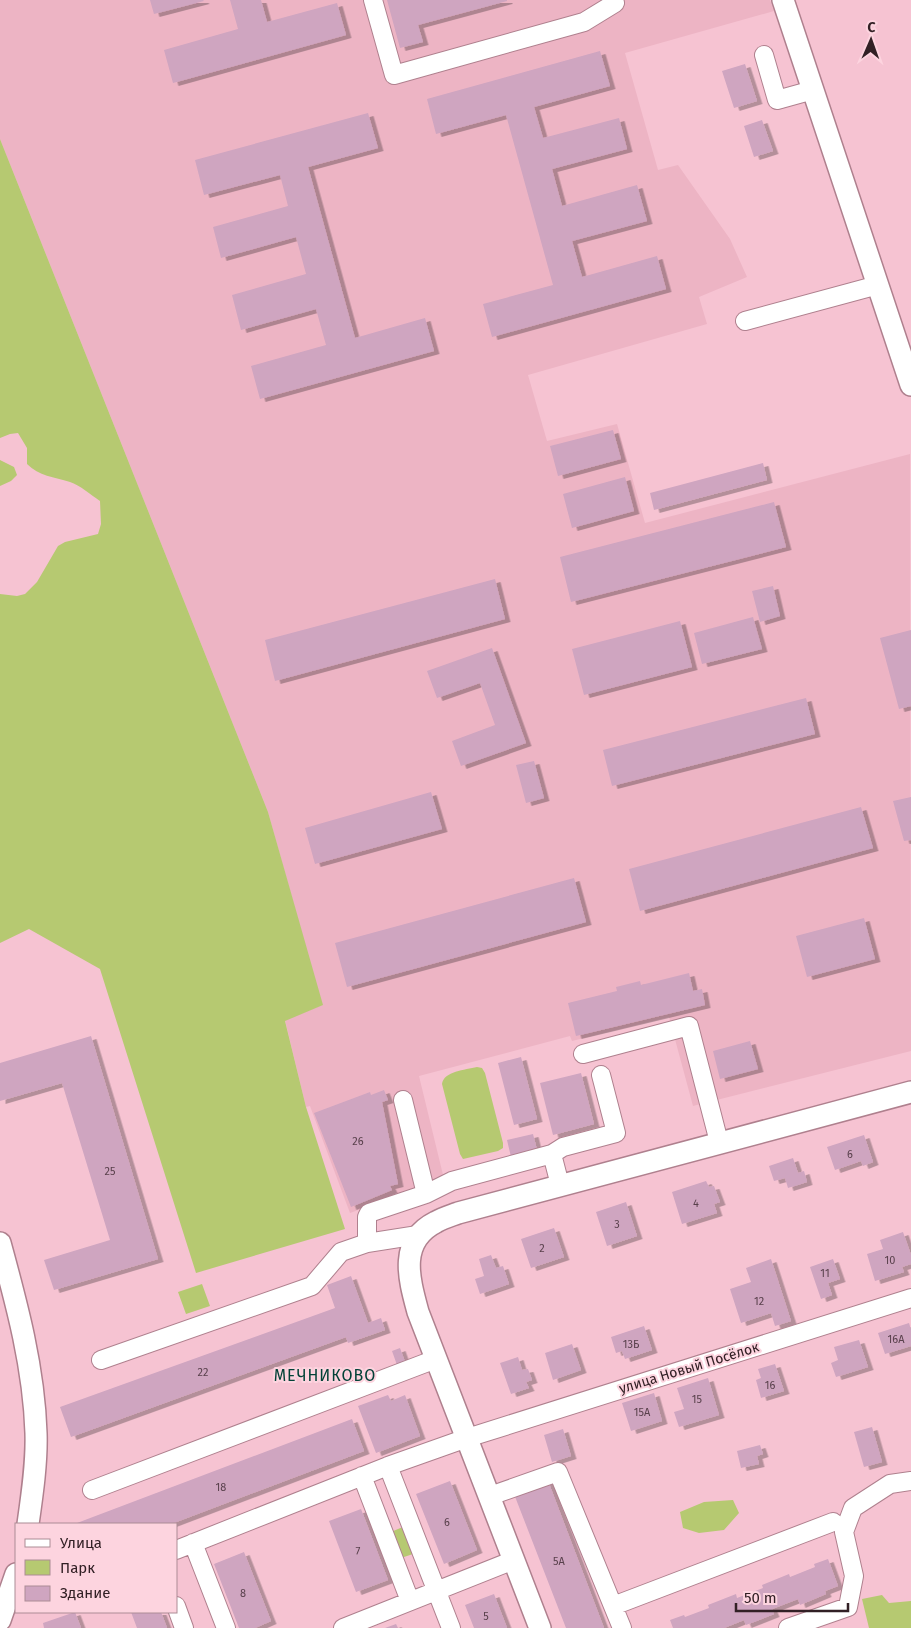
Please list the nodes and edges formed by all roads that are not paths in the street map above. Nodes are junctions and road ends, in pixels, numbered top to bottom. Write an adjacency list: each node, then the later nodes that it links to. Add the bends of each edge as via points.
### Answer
1 (374, 0): 3 (street, via 394,75 584,22)
2 (783, 0): 5 (main road)
3 (618, 1)
4 (764, 55): 5 (street, via 777,100)
5 (813, 90): 6 (main road)
6 (878, 285): 7 (street); 8 (main road)
7 (745, 321)
8 (911, 385)
9 (583, 1054): 13 (street, via 689,1026)
10 (601, 1075): 14 (street, via 616,1133 563,1147)
11 (911, 1092): 13 (main road)
12 (403, 1100): 16 (street)
13 (719, 1142): 15 (main road)
14 (552, 1154): 15 (street); 16 (street, via 452,1182)
15 (560, 1185): 17 (main road, via 458,1213 434,1222)
16 (426, 1194): 19 (street, via 369,1213)
17 (418, 1235): 19 (street); 21 (main road, via 408,1264 410,1285)
18 (0, 1243): 30 (main road, via 18,1309 34,1402 36,1436)
19 (367, 1243): 22 (street, via 341,1252 312,1286)
20 (911, 1298): 23 (street, улица Новый Посёлок)
21 (436, 1359): 23 (main road); 27 (street)
22 (101, 1360)
23 (466, 1438): 24 (street, улица Новый Посёлок); 28 (main road)
24 (388, 1466): 25 (street, улица Новый Посёлок); 35 (street)
25 (362, 1476): 31 (street, улица Новый Посёлок); 36 (street)
26 (911, 1481): 46 (street, via 890,1484 853,1508 844,1532 854,1576 848,1607)
27 (92, 1490)
28 (490, 1496): 33 (main road); 37 (street, via 558,1472)
29 (832, 1522): 37 (street)
30 (28, 1523)
31 (193, 1543): 32 (street, улица Новый Посёлок); 41 (street)
32 (178, 1549)
33 (514, 1560): 35 (street); 44 (main road)
34 (15, 1577): 39 (main road)
35 (437, 1591): 36 (street); 43 (street)
36 (410, 1601): 42 (street)
37 (613, 1606): 45 (street)
38 (178, 1612): 40 (street)
39 (0, 1620)
40 (184, 1628)
41 (226, 1628)
42 (343, 1628)
43 (451, 1628)
44 (540, 1628)
45 (622, 1628)
46 (788, 1628)

